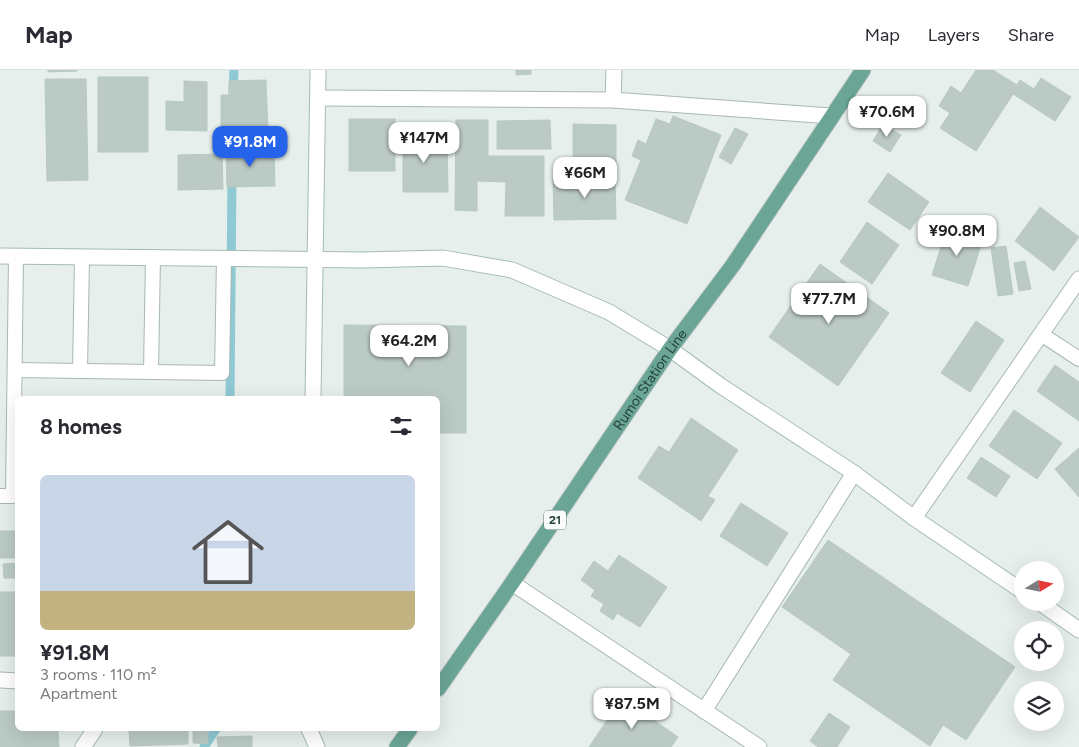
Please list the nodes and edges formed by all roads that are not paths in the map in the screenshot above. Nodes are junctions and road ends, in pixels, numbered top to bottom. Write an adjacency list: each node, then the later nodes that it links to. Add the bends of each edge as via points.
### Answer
1 (318, 70): 4 (street)
2 (614, 70): 5 (street)
3 (863, 70): 6 (main road, Rumoi Station Line / 21)
4 (318, 98): 5 (street); 12 (street)
5 (613, 100): 6 (street)
6 (831, 116): 15 (main road, Rumoi Station Line / 21, via 733,265)
7 (0, 256): 8 (street)
8 (16, 256): 9 (street); 17 (lane)
9 (82, 257): 10 (street); 18 (lane)
10 (153, 257): 11 (street); 19 (lane)
11 (224, 258): 12 (street); 19 (lane, via 222,373)
12 (317, 259): 15 (street, via 443,258 512,270 609,312); 20 (street)
13 (1079, 279): 14 (street)
14 (1041, 334): 16 (lane); 24 (street)
15 (670, 349): 22 (street); 25 (main road, Rumoi Station Line / 21)
16 (1079, 359)
17 (15, 370): 18 (lane); 21 (lane)
18 (80, 371): 19 (lane)
19 (151, 372)
20 (313, 396)
21 (7, 413): 23 (lane, via 13,496)
22 (854, 472): 24 (street); 32 (street)
23 (0, 496)
24 (914, 518): 26 (street)
25 (512, 583): 31 (main road, Rumoi Station Line / 21); 32 (street)
26 (1014, 586)
27 (1052, 611): 28 (street)
28 (1079, 630)
29 (0, 680): 30 (street)
30 (15, 681)
31 (440, 687)
32 (704, 711): 39 (street)
33 (94, 731): 36 (street)
34 (310, 731): 37 (street)
35 (409, 731): 38 (main road)
36 (83, 747)
37 (316, 747)
38 (397, 747)
39 (759, 747)

